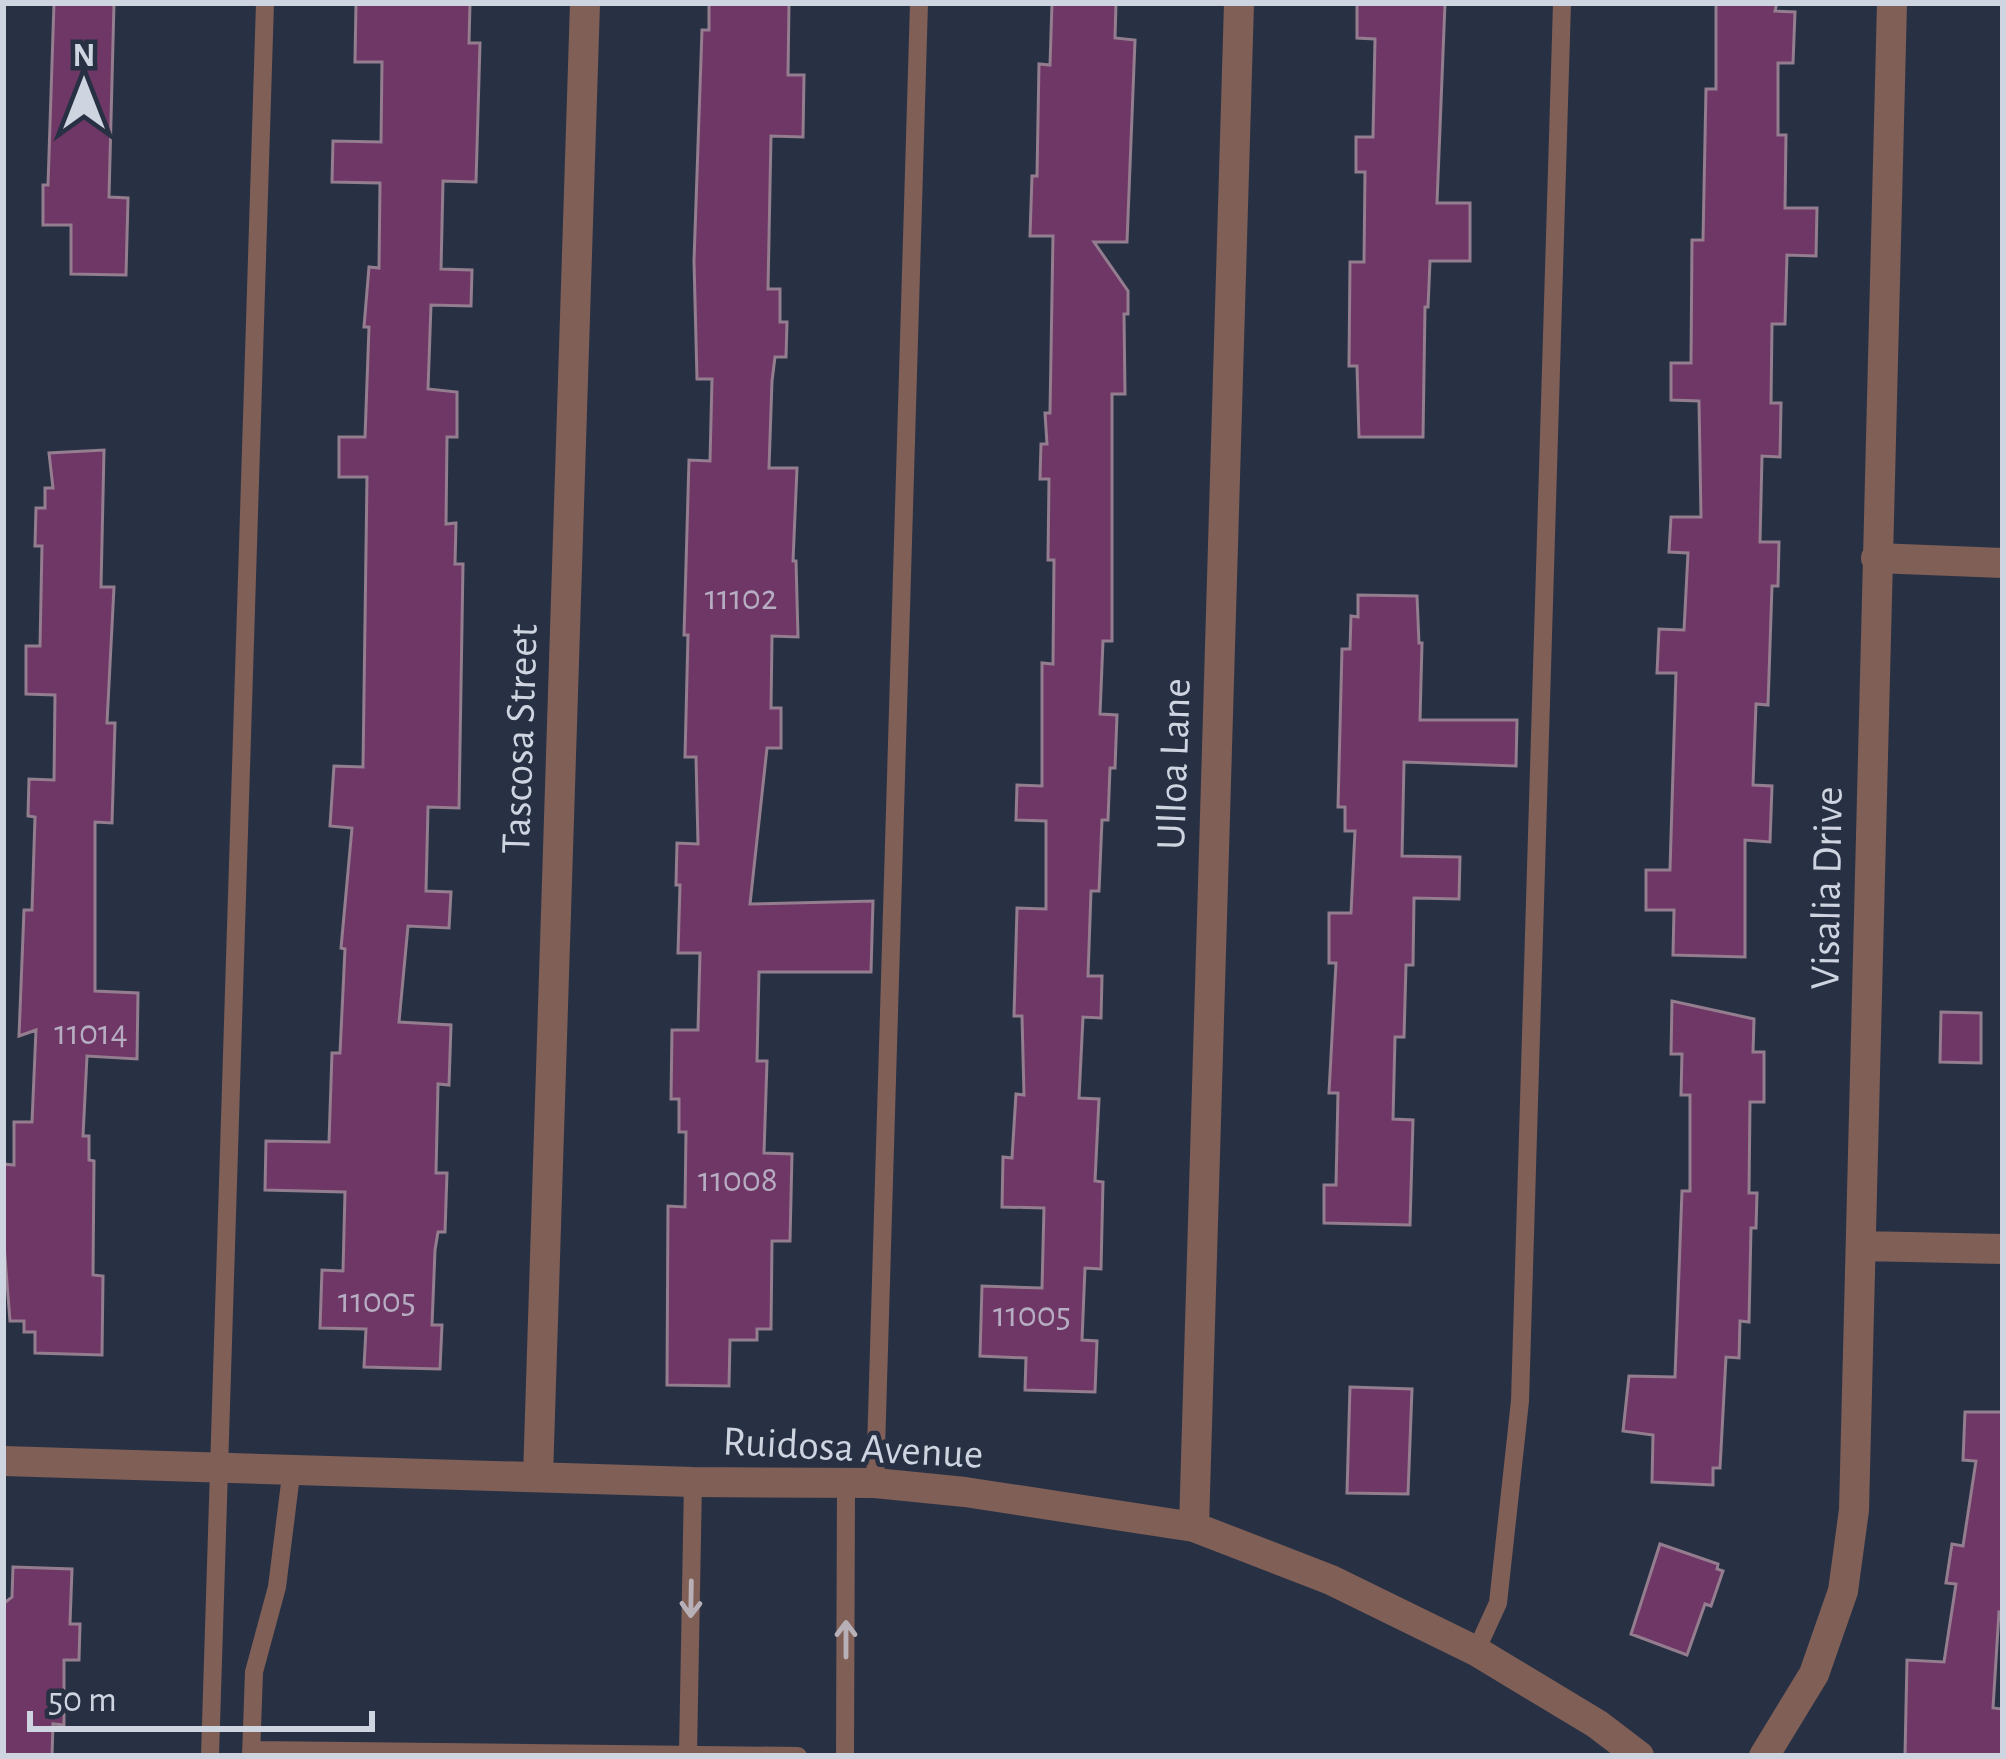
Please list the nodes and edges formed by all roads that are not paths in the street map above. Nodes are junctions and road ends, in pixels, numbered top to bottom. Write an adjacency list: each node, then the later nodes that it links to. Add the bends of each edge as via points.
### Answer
1 (265, 3): 12 (lane)
2 (585, 3): 14 (street, Tascosa Street)
3 (919, 3): 16 (lane)
4 (1239, 3): 17 (street, Ulloa Lane)
5 (1562, 3): 18 (lane, via 1520,1401 1498,1603)
6 (1892, 3): 7 (street, Visalia Drive)
7 (1876, 558): 8 (street); 9 (street, Visalia Drive)
8 (2003, 563)
9 (1861, 1246): 10 (street); 25 (street, Visalia Drive, via 1854,1510 1843,1591 1814,1674)
10 (2003, 1249)
11 (3, 1461): 12 (street, Ruidosa Avenue)
12 (218, 1466): 13 (street, Ruidosa Avenue); 21 (lane)
13 (292, 1467): 14 (street, Ruidosa Avenue); 19 (lane, via 277,1587 254,1672)
14 (538, 1477): 15 (street, Ruidosa Avenue)
15 (694, 1482): 16 (street, Ruidosa Avenue); 20 (lane, one-way to 20)
16 (861, 1484): 17 (street, Ruidosa Avenue); 23 (lane, one-way to 16)
17 (1194, 1527): 18 (street, Ruidosa Avenue, via 1331,1580)
18 (1476, 1651): 24 (street, Ruidosa Avenue)
19 (251, 1753): 20 (lane)
20 (688, 1754): 22 (lane)
21 (209, 1756)
22 (798, 1756)
23 (845, 1756)
24 (1640, 1756)
25 (1764, 1756)

